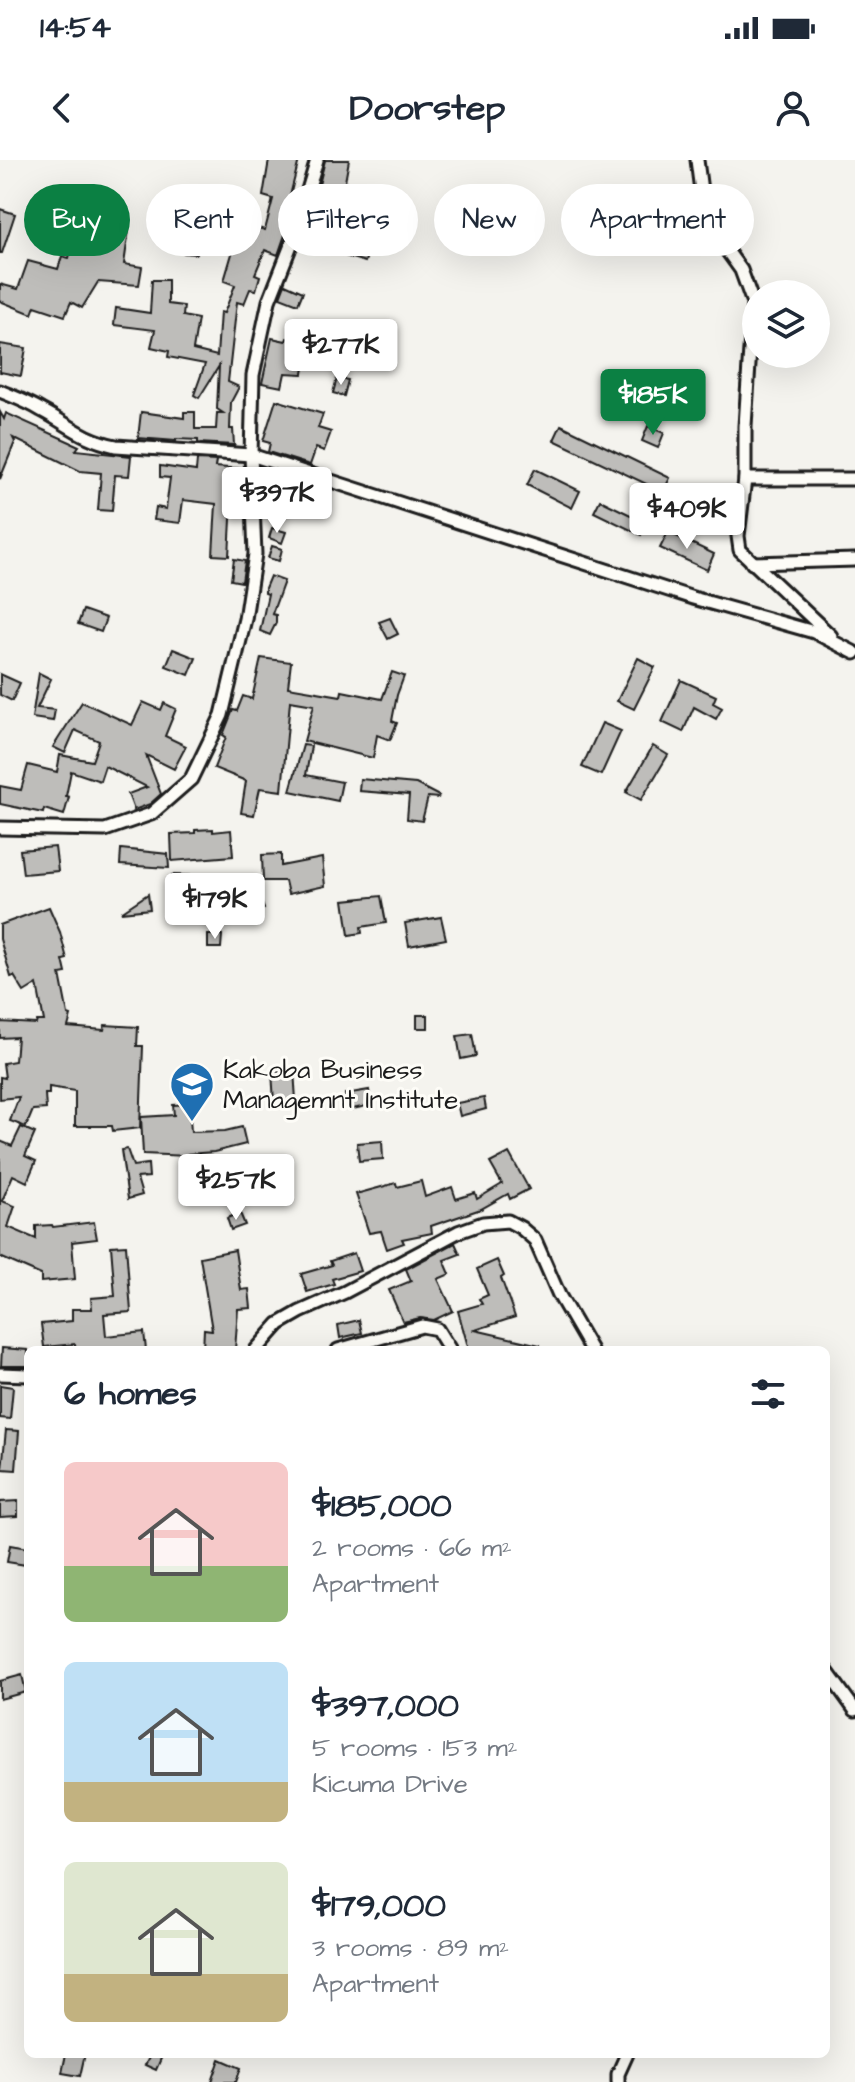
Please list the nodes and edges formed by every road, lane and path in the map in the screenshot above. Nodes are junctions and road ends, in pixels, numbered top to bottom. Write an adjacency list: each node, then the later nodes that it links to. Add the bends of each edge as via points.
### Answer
1 (317, 160): 4 (street, via 269,301 253,375)
2 (697, 160): 5 (street, via 704,214 741,270 753,303)
3 (0, 391): 4 (street, via 100,442)
4 (251, 455): 9 (street); 11 (street, via 255,554 245,619 222,715 191,779 151,814 105,830)
5 (745, 479): 6 (street); 8 (street, via 738,536 740,550)
6 (855, 479)
7 (855, 560): 8 (street)
8 (752, 563): 9 (street)
9 (837, 642): 10 (street)
10 (855, 653)
11 (0, 828)
12 (260, 1346): 15 (street, via 279,1324 458,1232 508,1221 535,1240)
13 (352, 1346): 14 (street, via 422,1326 437,1329)
14 (448, 1346)
15 (589, 1346)
16 (0, 1374): 17 (street)
17 (24, 1375)
18 (830, 1676): 19 (street)
19 (855, 1710)
20 (625, 2058): 21 (street)
21 (618, 2082)

